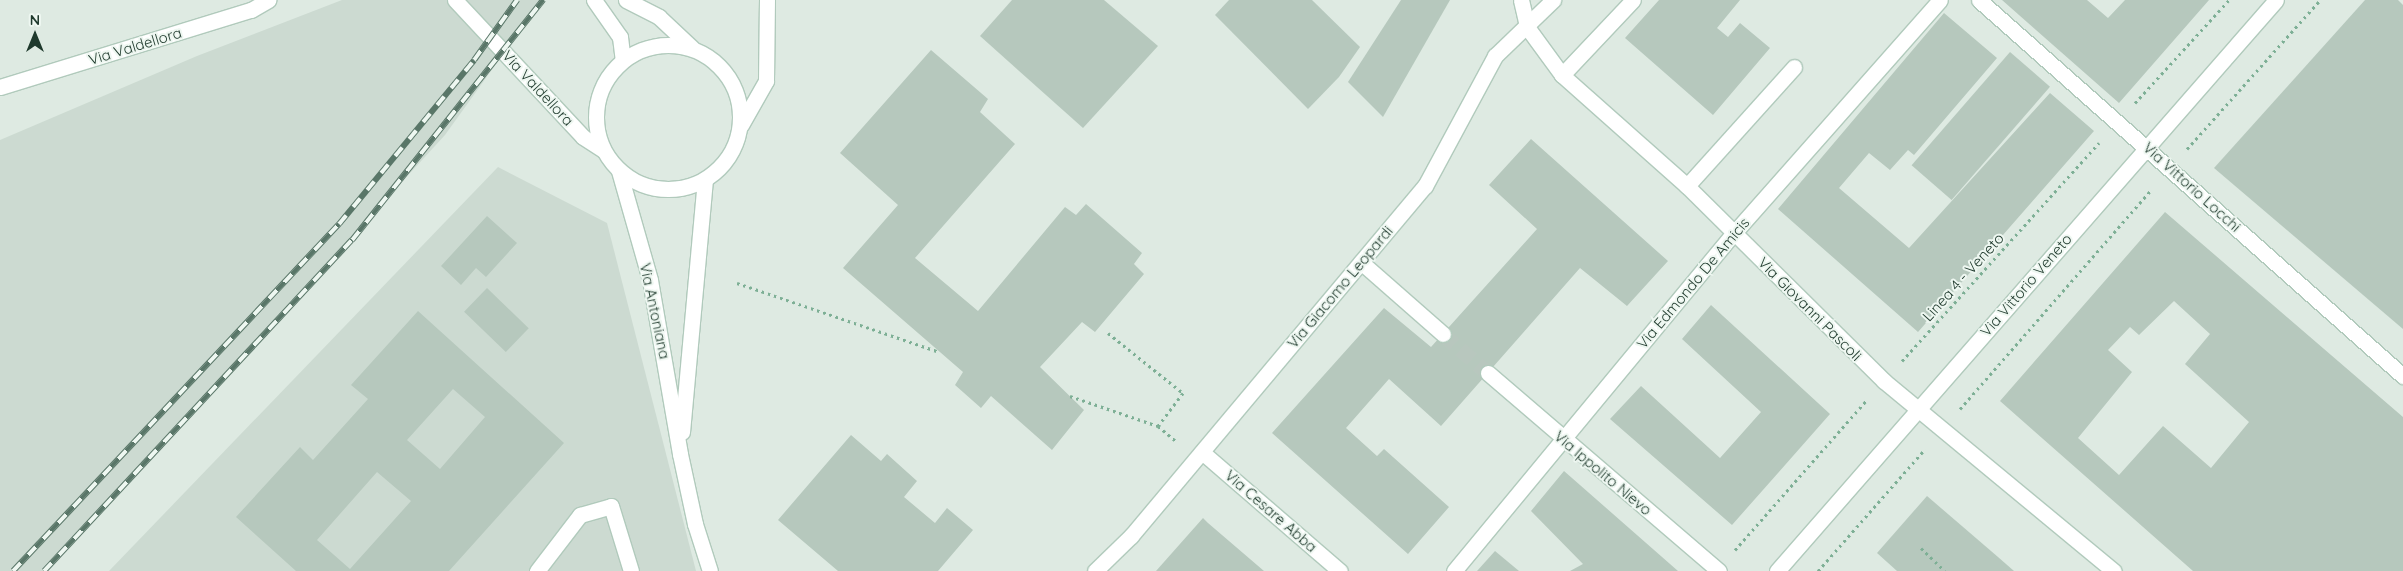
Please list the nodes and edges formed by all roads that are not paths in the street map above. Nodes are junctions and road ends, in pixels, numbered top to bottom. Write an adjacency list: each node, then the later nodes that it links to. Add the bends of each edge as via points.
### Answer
1 (268, 0): 12 (street, Via Valdellora)
2 (455, 0): 21 (street, Via Valdellora, via 583,137)
3 (594, 0): 15 (street, via 620,38)
4 (626, 0): 14 (street, via 659,17)
5 (767, 0): 19 (street, via 766,81)
6 (1521, 0): 13 (street)
7 (1553, 0): 13 (street, Via Giacomo Leopardi)
8 (1634, 0): 17 (street)
9 (1940, 0): 25 (street, Via Edmondo De Amicis)
10 (1979, 0): 20 (street, Via Vittorio Locchi)
11 (2276, 0): 20 (street, Via Vittorio Veneto)
12 (256, 5): 18 (street, Via Valdellora)
13 (1526, 27): 17 (street, Via Giovanni Pascoli); 26 (street, Via Giacomo Leopardi, via 1495,56 1425,186)
14 (692, 48): 15 (street, via 668,44 644,48); 19 (street, via 713,60 729,78 739,100)
15 (623, 60): 21 (street, via 606,78 596,101 596,126)
16 (1794, 68): 24 (street)
17 (1562, 75): 24 (street, Via Giovanni Pascoli)
18 (0, 87)
19 (741, 124): 23 (street, via 731,152)
20 (2148, 147): 29 (street, Via Vittorio Locchi); 30 (street, Via Vittorio Veneto)
21 (603, 150): 22 (street)
22 (619, 170): 23 (street, via 638,183 661,190 684,188); 32 (street, Via Antoniana, via 650,280)
23 (705, 180): 32 (street, Via Antoniana)
24 (1687, 186): 25 (street, Via Giovanni Pascoli)
25 (1733, 234): 30 (street, Via Giovanni Pascoli, via 1884,382); 31 (street, Via Edmondo De Amicis)
26 (1361, 262): 27 (street); 33 (street, Via Giacomo Leopardi)
27 (1443, 334)
28 (1488, 373): 31 (street, Via Ippolito Nievo)
29 (2403, 376)
30 (1918, 408): 41 (street, Via Vittorio Veneto); 42 (street, Via Giovanni Pascoli)
31 (1563, 439): 35 (street, Via Ippolito Nievo); 40 (street, Via Edmondo De Amicis)
32 (680, 454): 38 (street, Via Antoniana, via 695,524)
33 (1199, 455): 34 (street, Via Giacomo Leopardi); 39 (street, Via Cesare Abba)
34 (1101, 566)
35 (1718, 570)
36 (537, 571): 37 (street, via 580,514 611,506)
37 (631, 571)
38 (710, 571)
39 (1340, 571)
40 (1454, 571)
41 (1777, 571)
42 (2114, 571)

